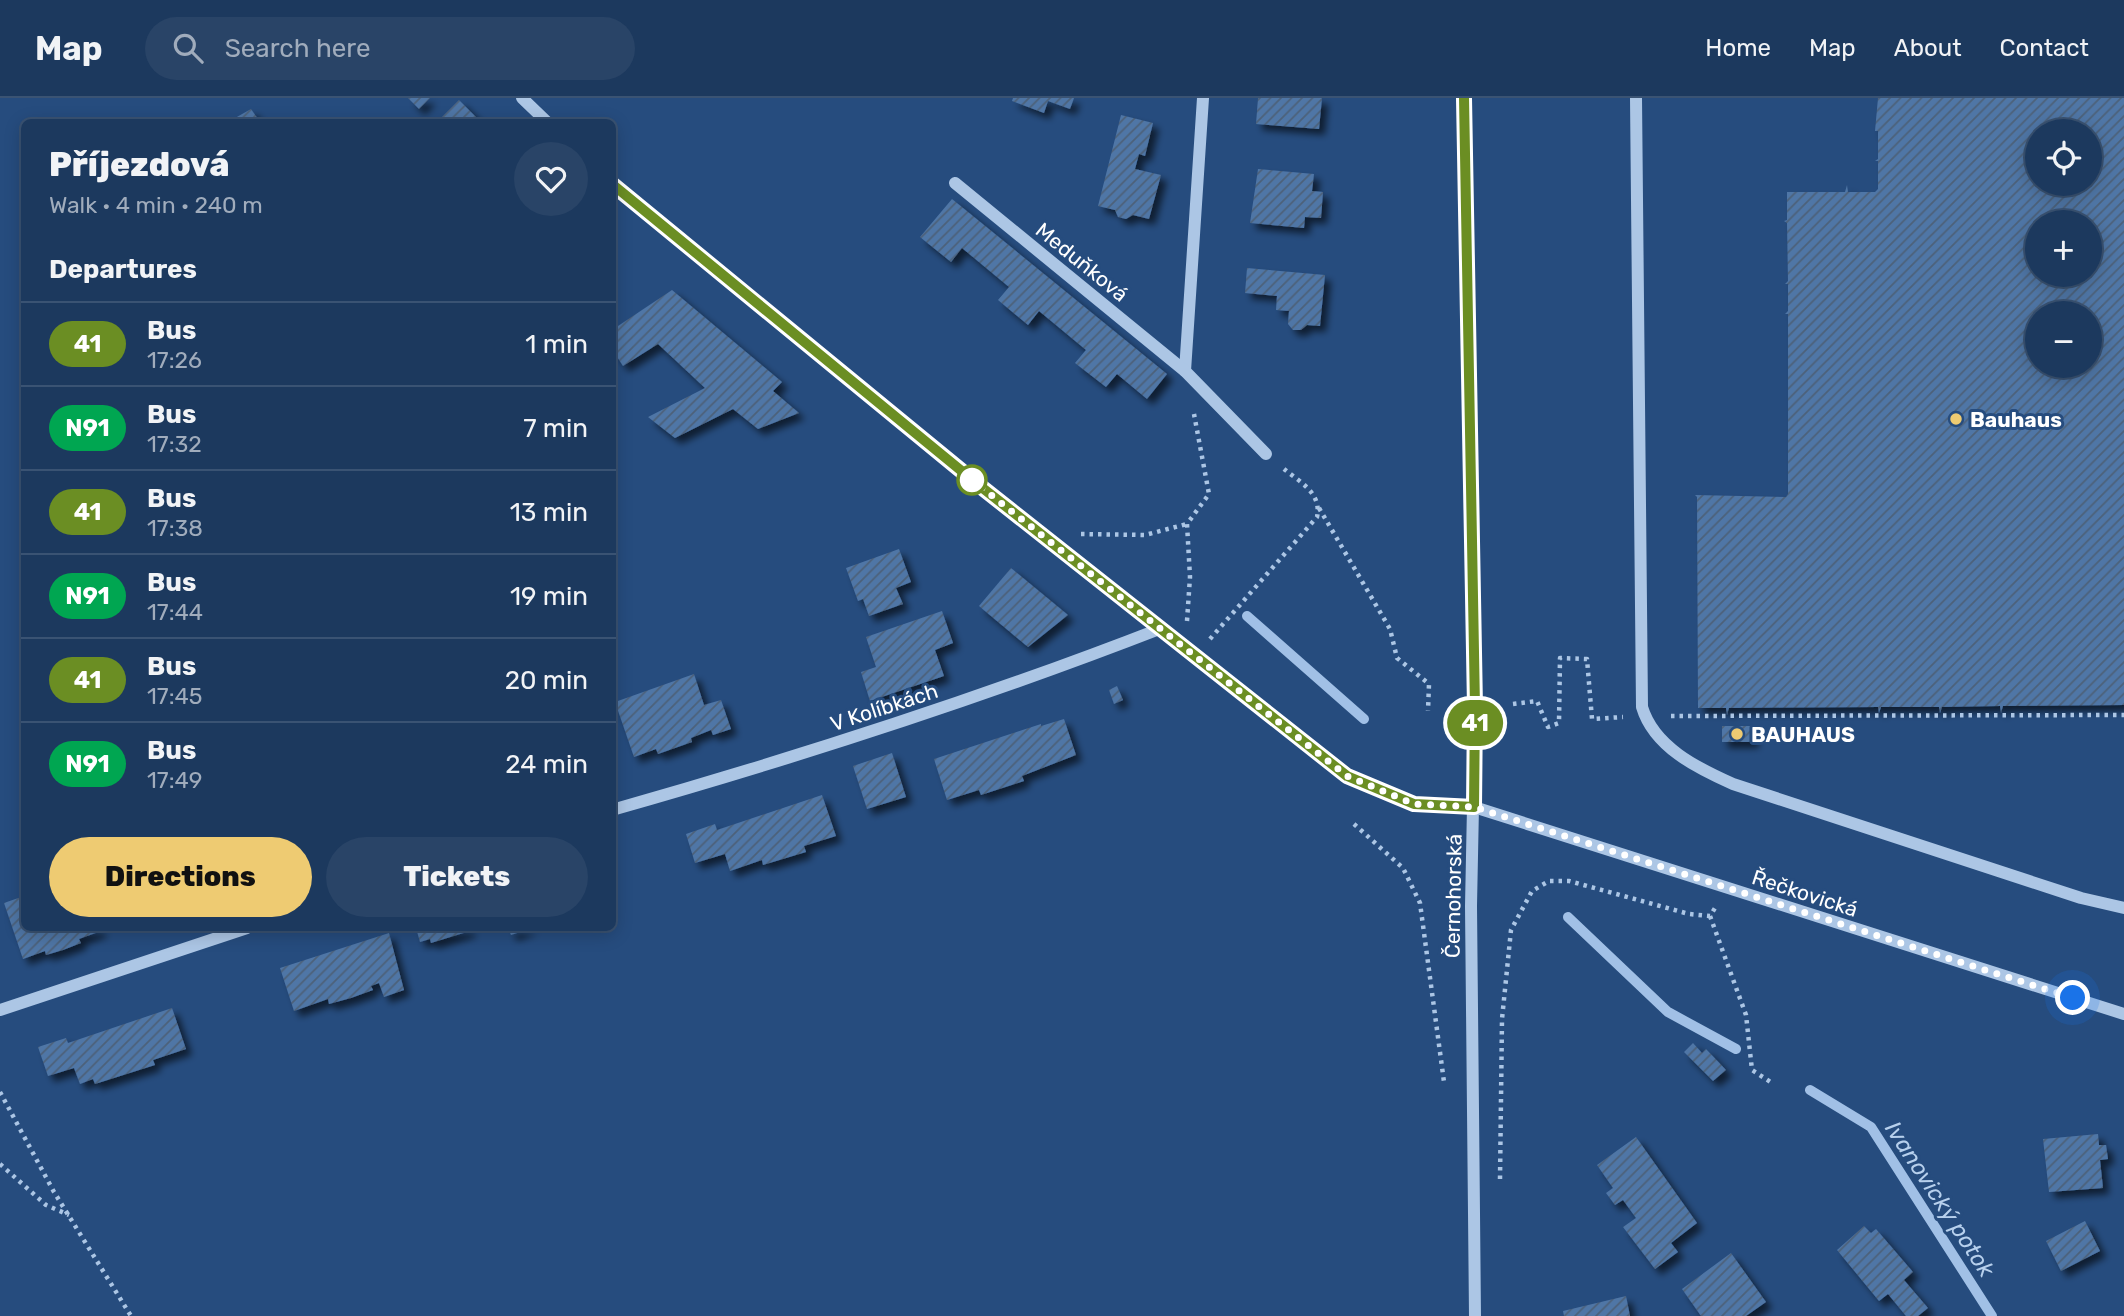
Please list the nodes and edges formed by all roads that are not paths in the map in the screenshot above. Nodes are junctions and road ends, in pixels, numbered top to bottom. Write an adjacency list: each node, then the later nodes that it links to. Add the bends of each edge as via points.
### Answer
1 (522, 98): 5 (street)
2 (1203, 98): 8 (street)
3 (1464, 98): 11 (street, Černohorská)
4 (1636, 98): 13 (street, via 1642,707 1653,732 1690,762 1733,784)
5 (544, 119)
6 (955, 183): 8 (street, Meduňková)
7 (616, 187): 10 (street, Řečkovická, via 975,482)
8 (1185, 371): 9 (street, Meduňková)
9 (1266, 454)
10 (1162, 628): 11 (street, Řečkovická, via 1347,776 1414,804); 12 (street, V Kolíbkách, via 897,724)
11 (1474, 807): 16 (street, Řečkovická); 17 (street, Černohorská)
12 (616, 809)
13 (2124, 908)
14 (238, 931): 15 (street)
15 (0, 1010)
16 (2124, 1014)
17 (1475, 1316)

